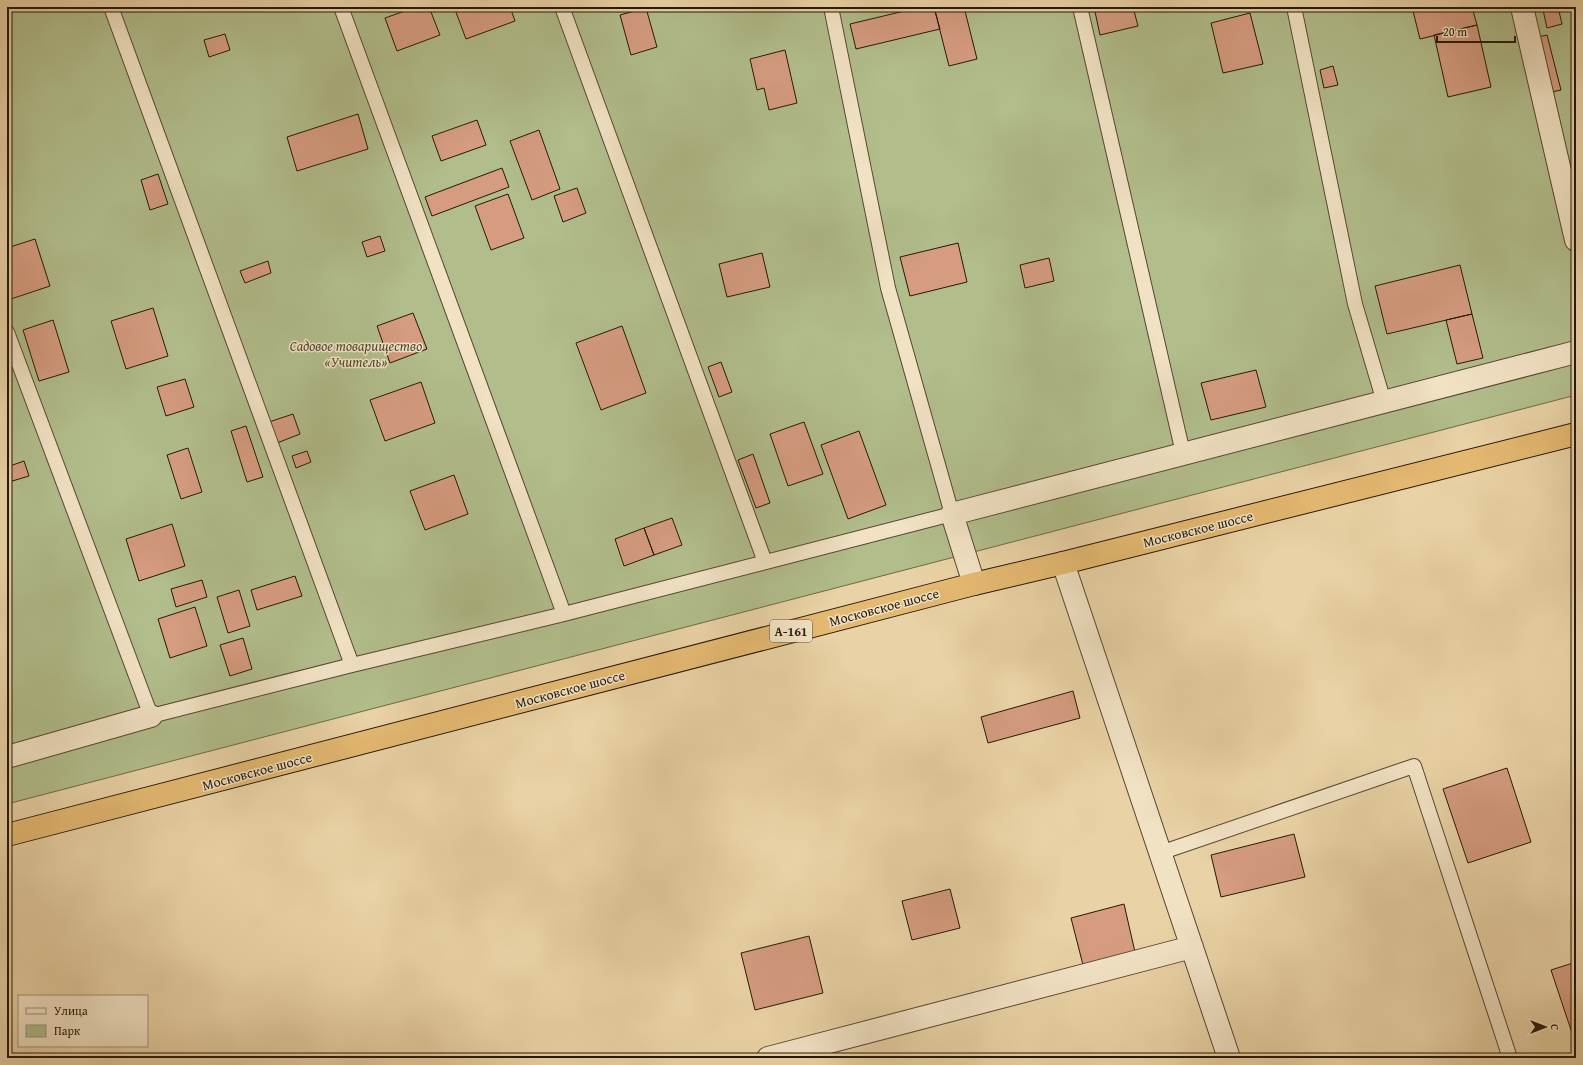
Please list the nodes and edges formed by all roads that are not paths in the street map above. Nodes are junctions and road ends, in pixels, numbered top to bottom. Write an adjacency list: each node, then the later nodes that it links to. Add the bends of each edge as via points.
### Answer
1 (111, 7): 19 (lane)
2 (341, 7): 18 (lane)
3 (562, 7): 15 (lane)
4 (831, 7): 14 (lane, via 888,288)
5 (1080, 7): 13 (lane)
6 (1294, 7): 11 (lane, via 1355,304)
7 (1522, 7): 8 (street)
8 (1576, 240)
9 (7, 332): 20 (lane)
10 (1576, 352): 11 (street)
11 (1384, 402): 13 (street)
12 (1576, 434): 16 (highway, Московское шоссе / А-161)
13 (1183, 453): 14 (street)
14 (952, 514): 15 (lane); 17 (street)
15 (765, 562): 18 (lane)
16 (1063, 563): 17 (highway, Московское шоссе / А-161); 23 (street)
17 (974, 584): 22 (highway, Московское шоссе / А-161)
18 (564, 614): 19 (lane)
19 (352, 665): 20 (lane)
20 (151, 716): 21 (street)
21 (7, 757)
22 (7, 836)
23 (1160, 853): 24 (street); 27 (lane, via 1414,766)
24 (1192, 947): 25 (street); 26 (street)
25 (768, 1058)
26 (1229, 1058)
27 (1510, 1058)

